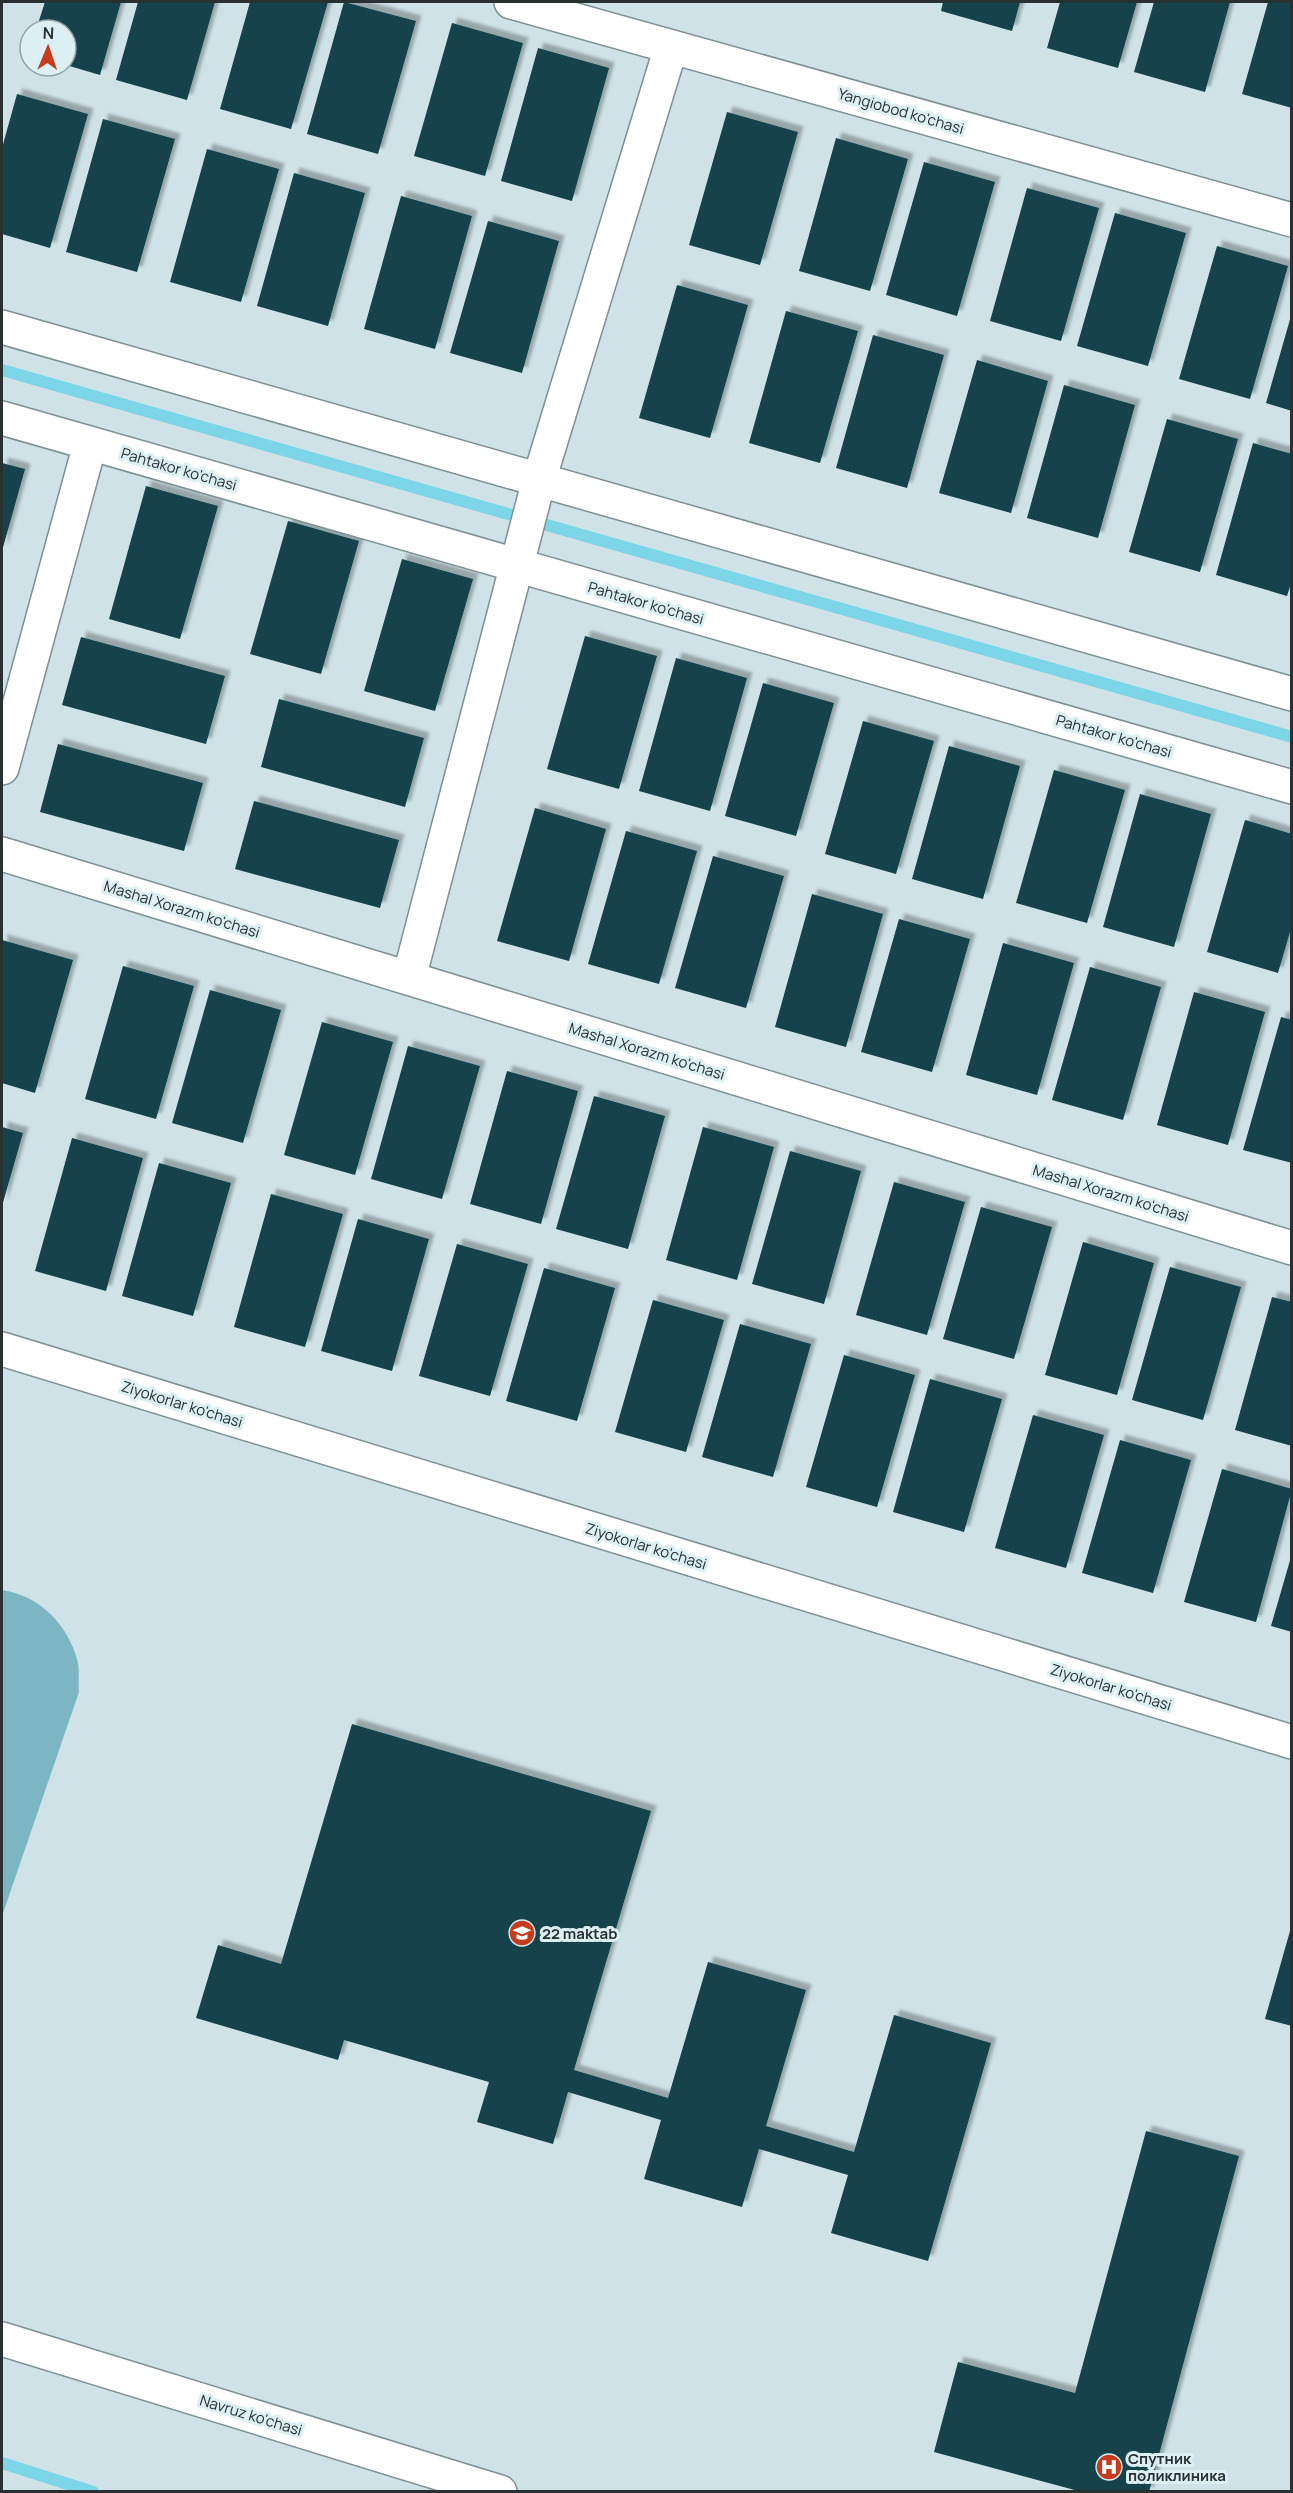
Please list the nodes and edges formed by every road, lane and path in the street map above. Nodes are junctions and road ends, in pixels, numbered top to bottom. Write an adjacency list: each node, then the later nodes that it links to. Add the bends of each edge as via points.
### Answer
1 (511, 2): 2 (street, Yangiobod ko'chasi)
2 (671, 46): 3 (street, Yangiobod ko'chasi); 7 (street)
3 (1292, 220)
4 (2, 327): 7 (street)
5 (2, 417): 6 (street, Pahtakor ko'chasi)
6 (90, 444): 9 (street); 10 (street, Pahtakor ko'chasi)
7 (539, 480): 8 (street); 12 (street)
8 (1292, 694)
9 (2, 768)
10 (1292, 787)
11 (2, 854): 12 (street, Mashal Xorazm ko'chasi)
12 (409, 978): 13 (street, Mashal Xorazm ko'chasi)
13 (1292, 1248)
14 (2, 1349): 15 (street, Ziyokorlar ko'chasi)
15 (1292, 1742)
16 (2, 2339): 17 (street, Navruz ko'chasi)
17 (500, 2492)

